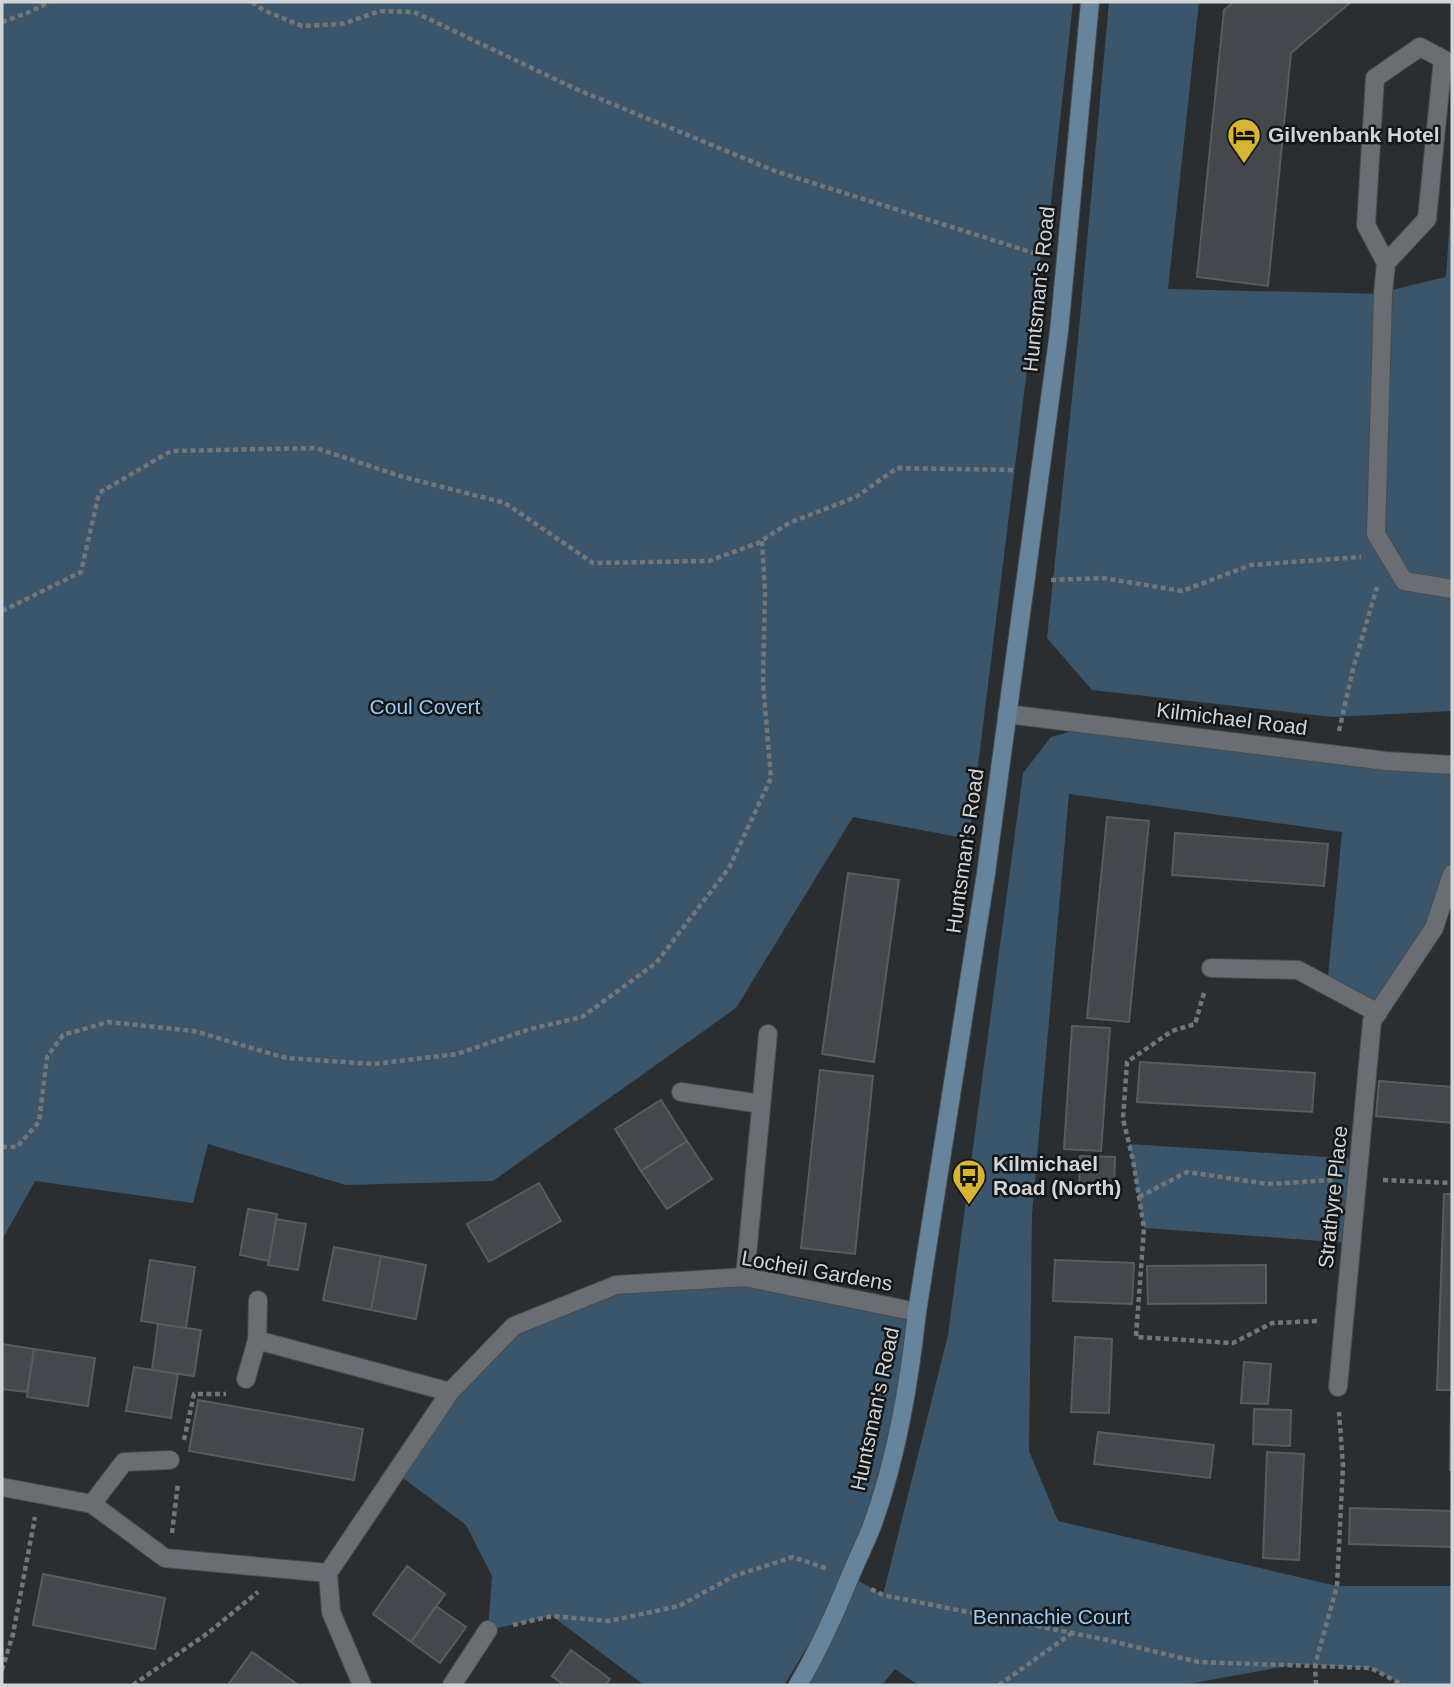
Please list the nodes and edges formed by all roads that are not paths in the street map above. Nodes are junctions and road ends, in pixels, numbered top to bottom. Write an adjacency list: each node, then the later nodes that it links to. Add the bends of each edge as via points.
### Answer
1 (1090, 2): 4 (street, Huntsman's Road, via 1059,332)
2 (1386, 263): 2 (street, via 1427,219 1443,59 1420,47 1375,78 1366,225); 3 (street, via 1376,534 1404,581)
3 (1452, 589)
4 (1007, 714): 5 (street, Kilmichael Road, via 1333,755); 14 (street, Huntsman's Road)
5 (1452, 765)
6 (1452, 874): 8 (street, Strathyre Place, via 1434,928)
7 (1211, 968): 8 (street, via 1298,970)
8 (1378, 1013): 17 (street, Strathyre Place, via 1372,1021)
9 (768, 1034): 11 (street)
10 (681, 1092): 11 (street)
11 (761, 1104): 12 (street)
12 (745, 1277): 14 (street, Locheil Gardens); 18 (street, Locheil Gardens, via 616,1285 577,1300 514,1326)
13 (258, 1300): 15 (street)
14 (917, 1312): 26 (street, Huntsman's Road, via 911,1366 883,1494 828,1629)
15 (257, 1340): 16 (street); 18 (street)
16 (246, 1379)
17 (1338, 1387)
18 (450, 1392): 22 (street, Locheil Gardens)
19 (170, 1460): 21 (street, via 124,1462)
20 (2, 1487): 21 (street)
21 (92, 1504): 22 (street, via 165,1558)
22 (328, 1573): 24 (street, via 331,1612)
23 (488, 1630): 25 (street)
24 (362, 1685)
25 (452, 1685)
26 (798, 1685)

